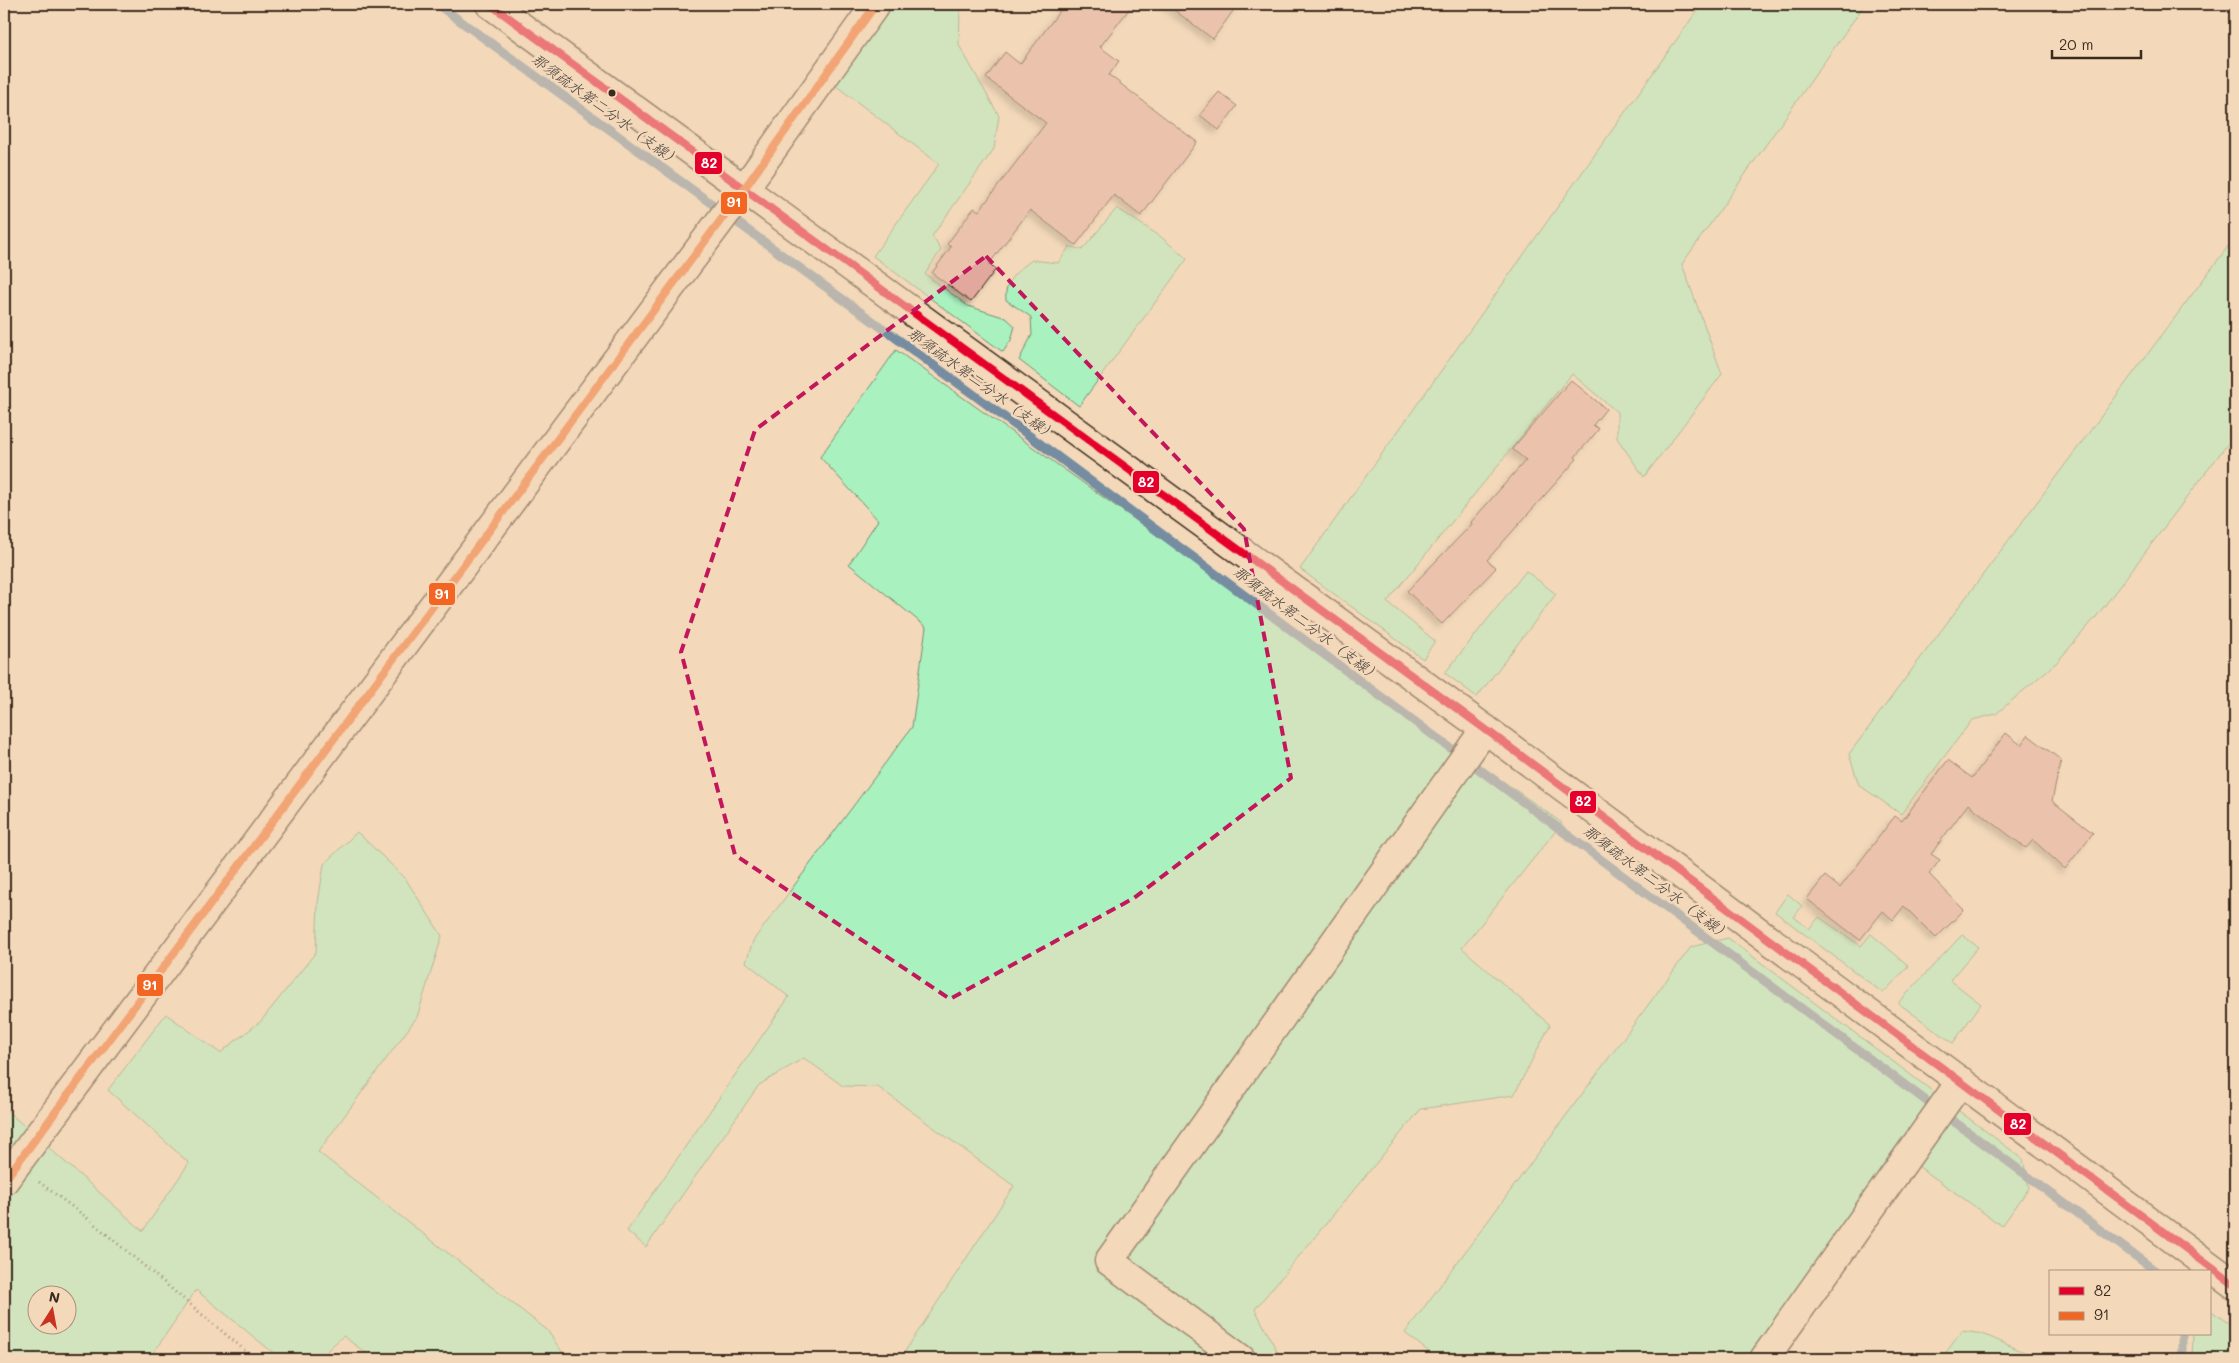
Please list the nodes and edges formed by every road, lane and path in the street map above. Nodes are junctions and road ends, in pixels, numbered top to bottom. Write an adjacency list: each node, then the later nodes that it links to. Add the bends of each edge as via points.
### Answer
1 (490, 4): 3 (street)
2 (876, 4): 3 (street)
3 (744, 189): 4 (street); 6 (street)
4 (1485, 729): 5 (street); 9 (street, via 1109,1261)
5 (1961, 1081): 7 (street); 10 (street)
6 (10, 1173): 8 (path, via 86,1217)
7 (2235, 1285)
8 (255, 1359)
9 (1241, 1359)
10 (1764, 1359)

